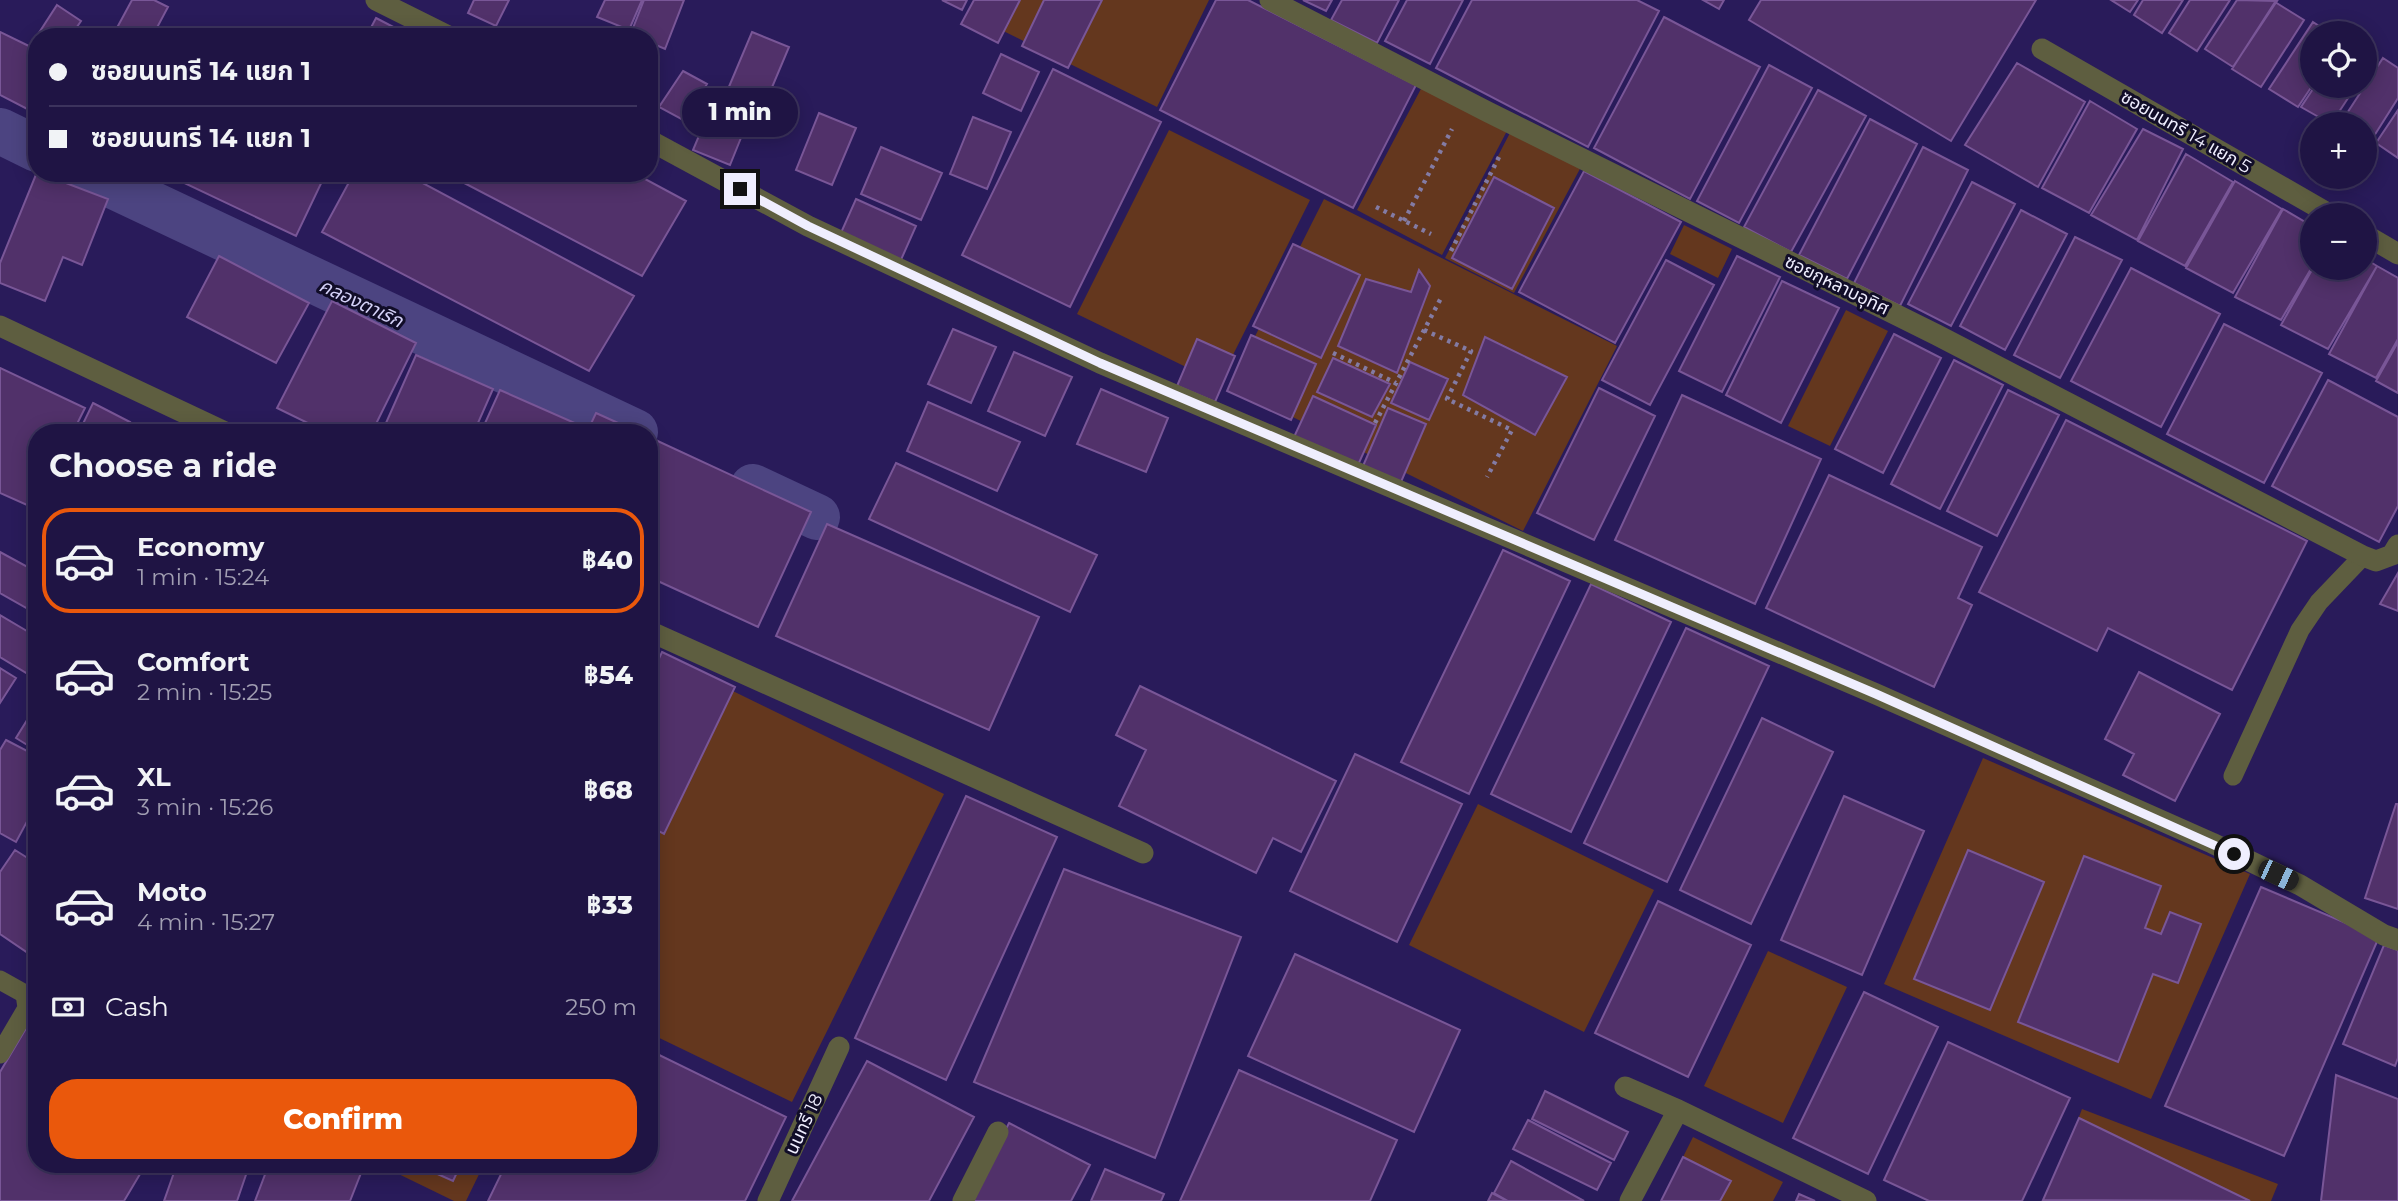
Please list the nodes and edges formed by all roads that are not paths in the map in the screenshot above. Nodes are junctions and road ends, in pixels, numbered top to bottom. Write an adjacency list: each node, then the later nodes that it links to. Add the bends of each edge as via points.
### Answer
1 (376, 0): 3 (street)
2 (1270, 0): 12 (street, ซอยกุหลาบอุทิศ, via 1937,335)
3 (432, 28)
4 (2042, 50): 6 (street, ซอยนนทรี 14 แยก 5)
5 (658, 144): 16 (street, via 808,226 1100,363 1976,738 2300,885)
6 (2310, 203)
7 (2377, 242): 8 (street)
8 (2398, 254)
9 (0, 326): 10 (street)
10 (208, 424)
11 (2398, 545): 12 (street, via 2392,555 2376,561)
12 (2363, 556): 14 (lane, via 2319,602 2300,630)
13 (658, 635): 15 (street)
14 (2233, 776)
15 (1143, 853)
16 (2398, 940)
17 (0, 980): 19 (lane, via 25,994 27,1000 27,1008)
18 (839, 1047): 23 (street, นนทรี 18)
19 (0, 1054)
20 (1625, 1087): 21 (street)
21 (1674, 1116): 25 (street); 26 (street)
22 (998, 1132): 24 (street)
23 (768, 1201)
24 (962, 1201)
25 (1630, 1201)
26 (1866, 1201)

